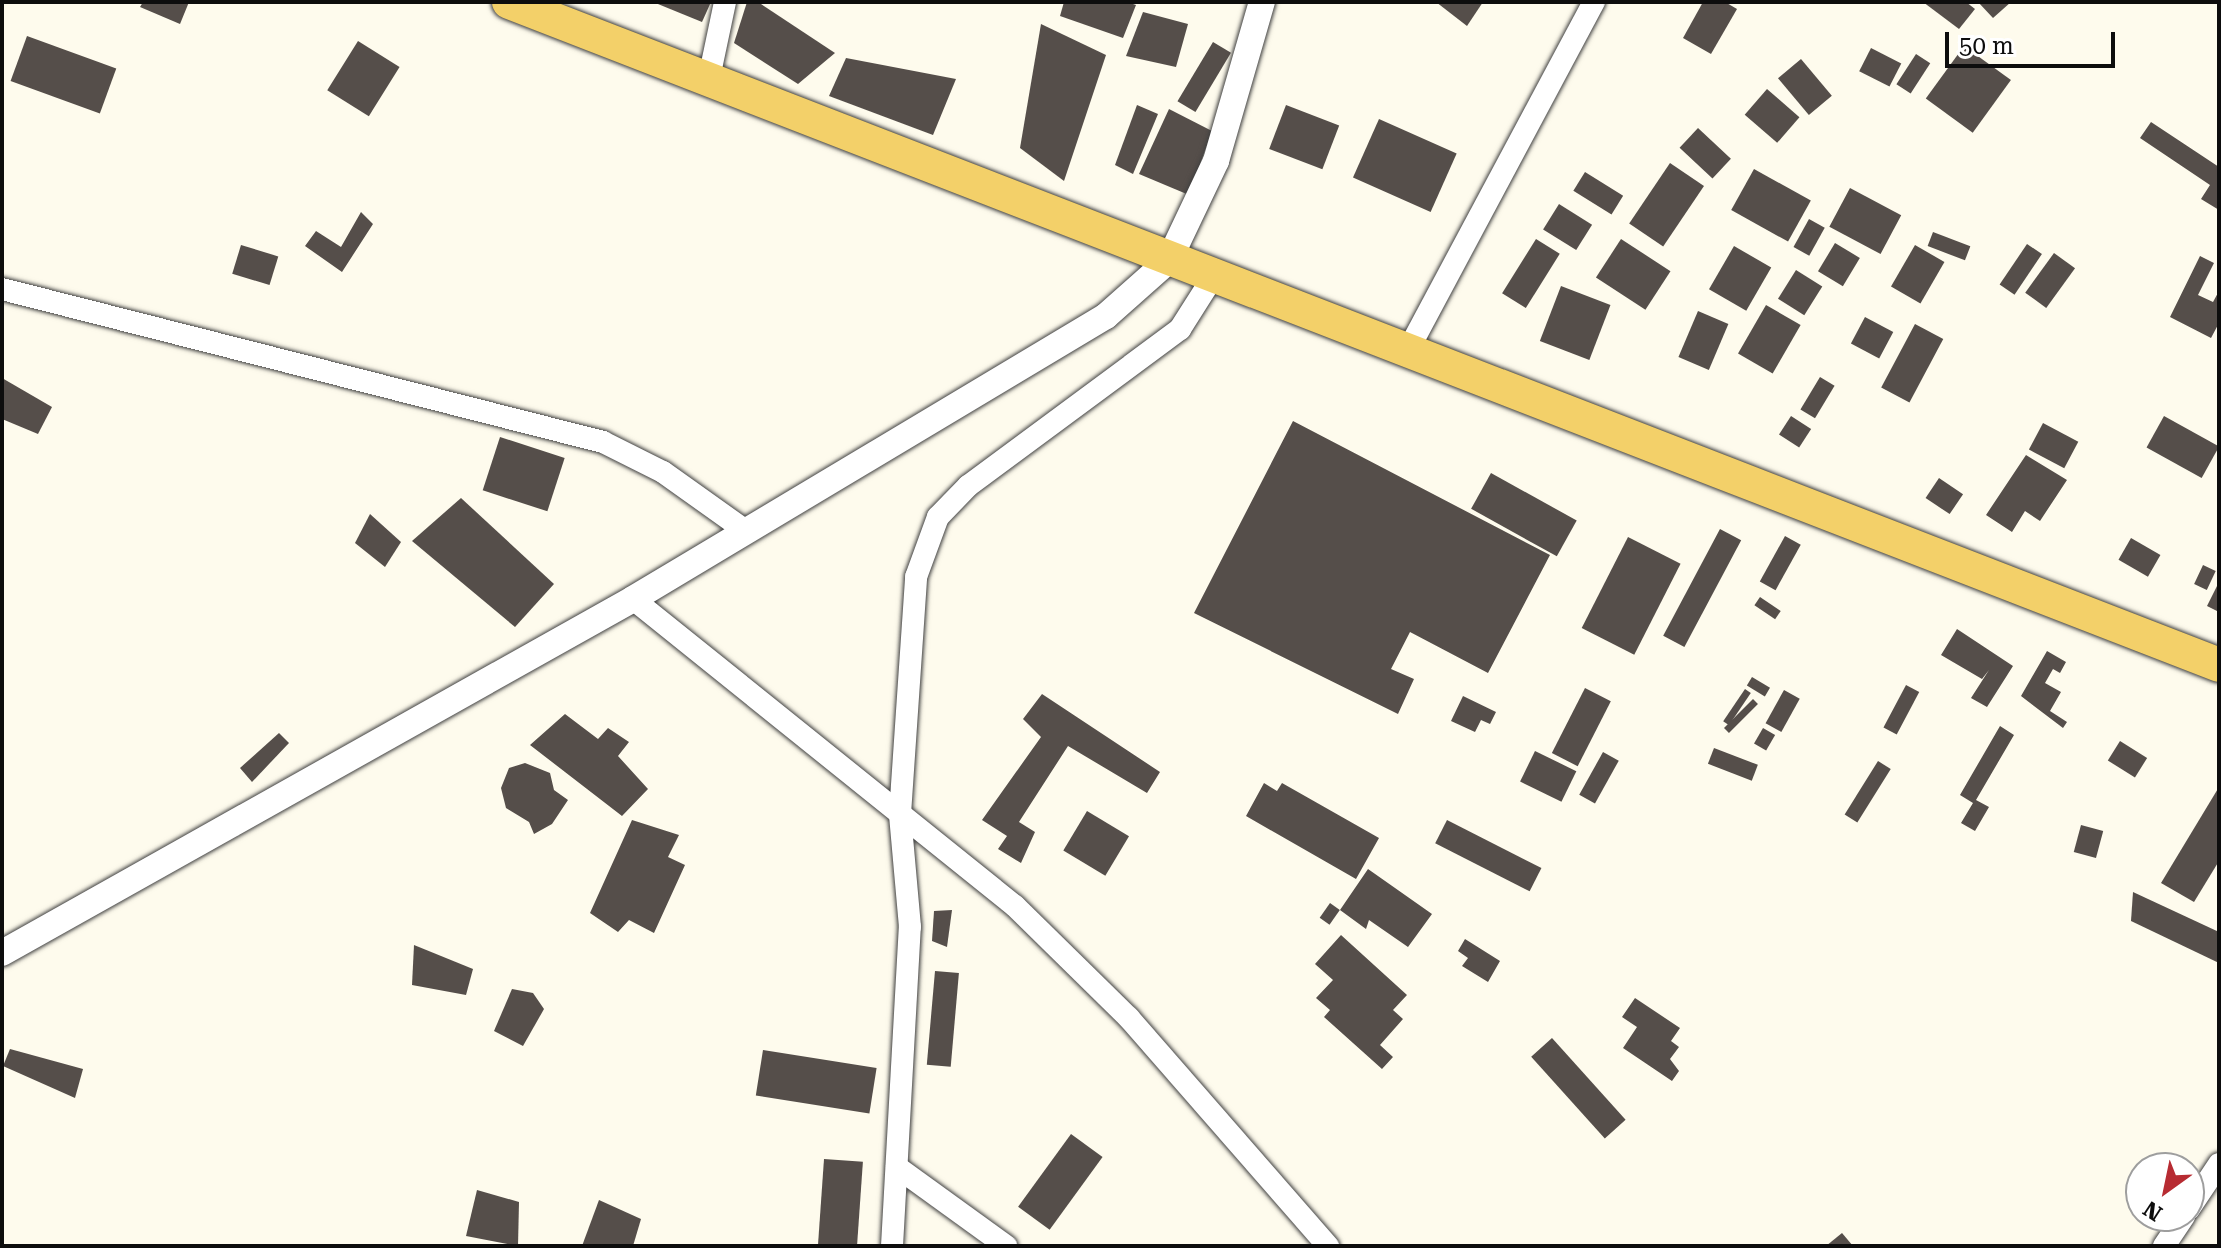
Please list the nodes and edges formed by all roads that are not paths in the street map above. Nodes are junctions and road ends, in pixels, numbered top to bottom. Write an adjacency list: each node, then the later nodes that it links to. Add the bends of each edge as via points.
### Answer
1 (509, 2): 5 (main road)
2 (725, 2): 5 (street)
3 (1262, 2): 6 (street, via 1216,161)
4 (1594, 2): 9 (street)
5 (709, 78): 6 (main road)
6 (1169, 260): 7 (main road); 10 (street, via 1106,316)
7 (1213, 277): 9 (main road); 13 (street, via 1180,329 968,486 938,517 916,577)
8 (2, 289): 10 (street, via 603,442 663,472)
9 (1407, 352): 12 (main road)
10 (747, 532): 11 (street)
11 (633, 599): 13 (street); 14 (street)
12 (2219, 665)
13 (900, 814): 16 (street, via 910,927); 20 (street, via 1015,906 1129,1018)
14 (2, 953)
15 (2219, 1164): 17 (street)
16 (897, 1167): 18 (street); 19 (street)
17 (2205, 1185)
18 (892, 1246)
19 (1006, 1246)
20 (1328, 1246)

